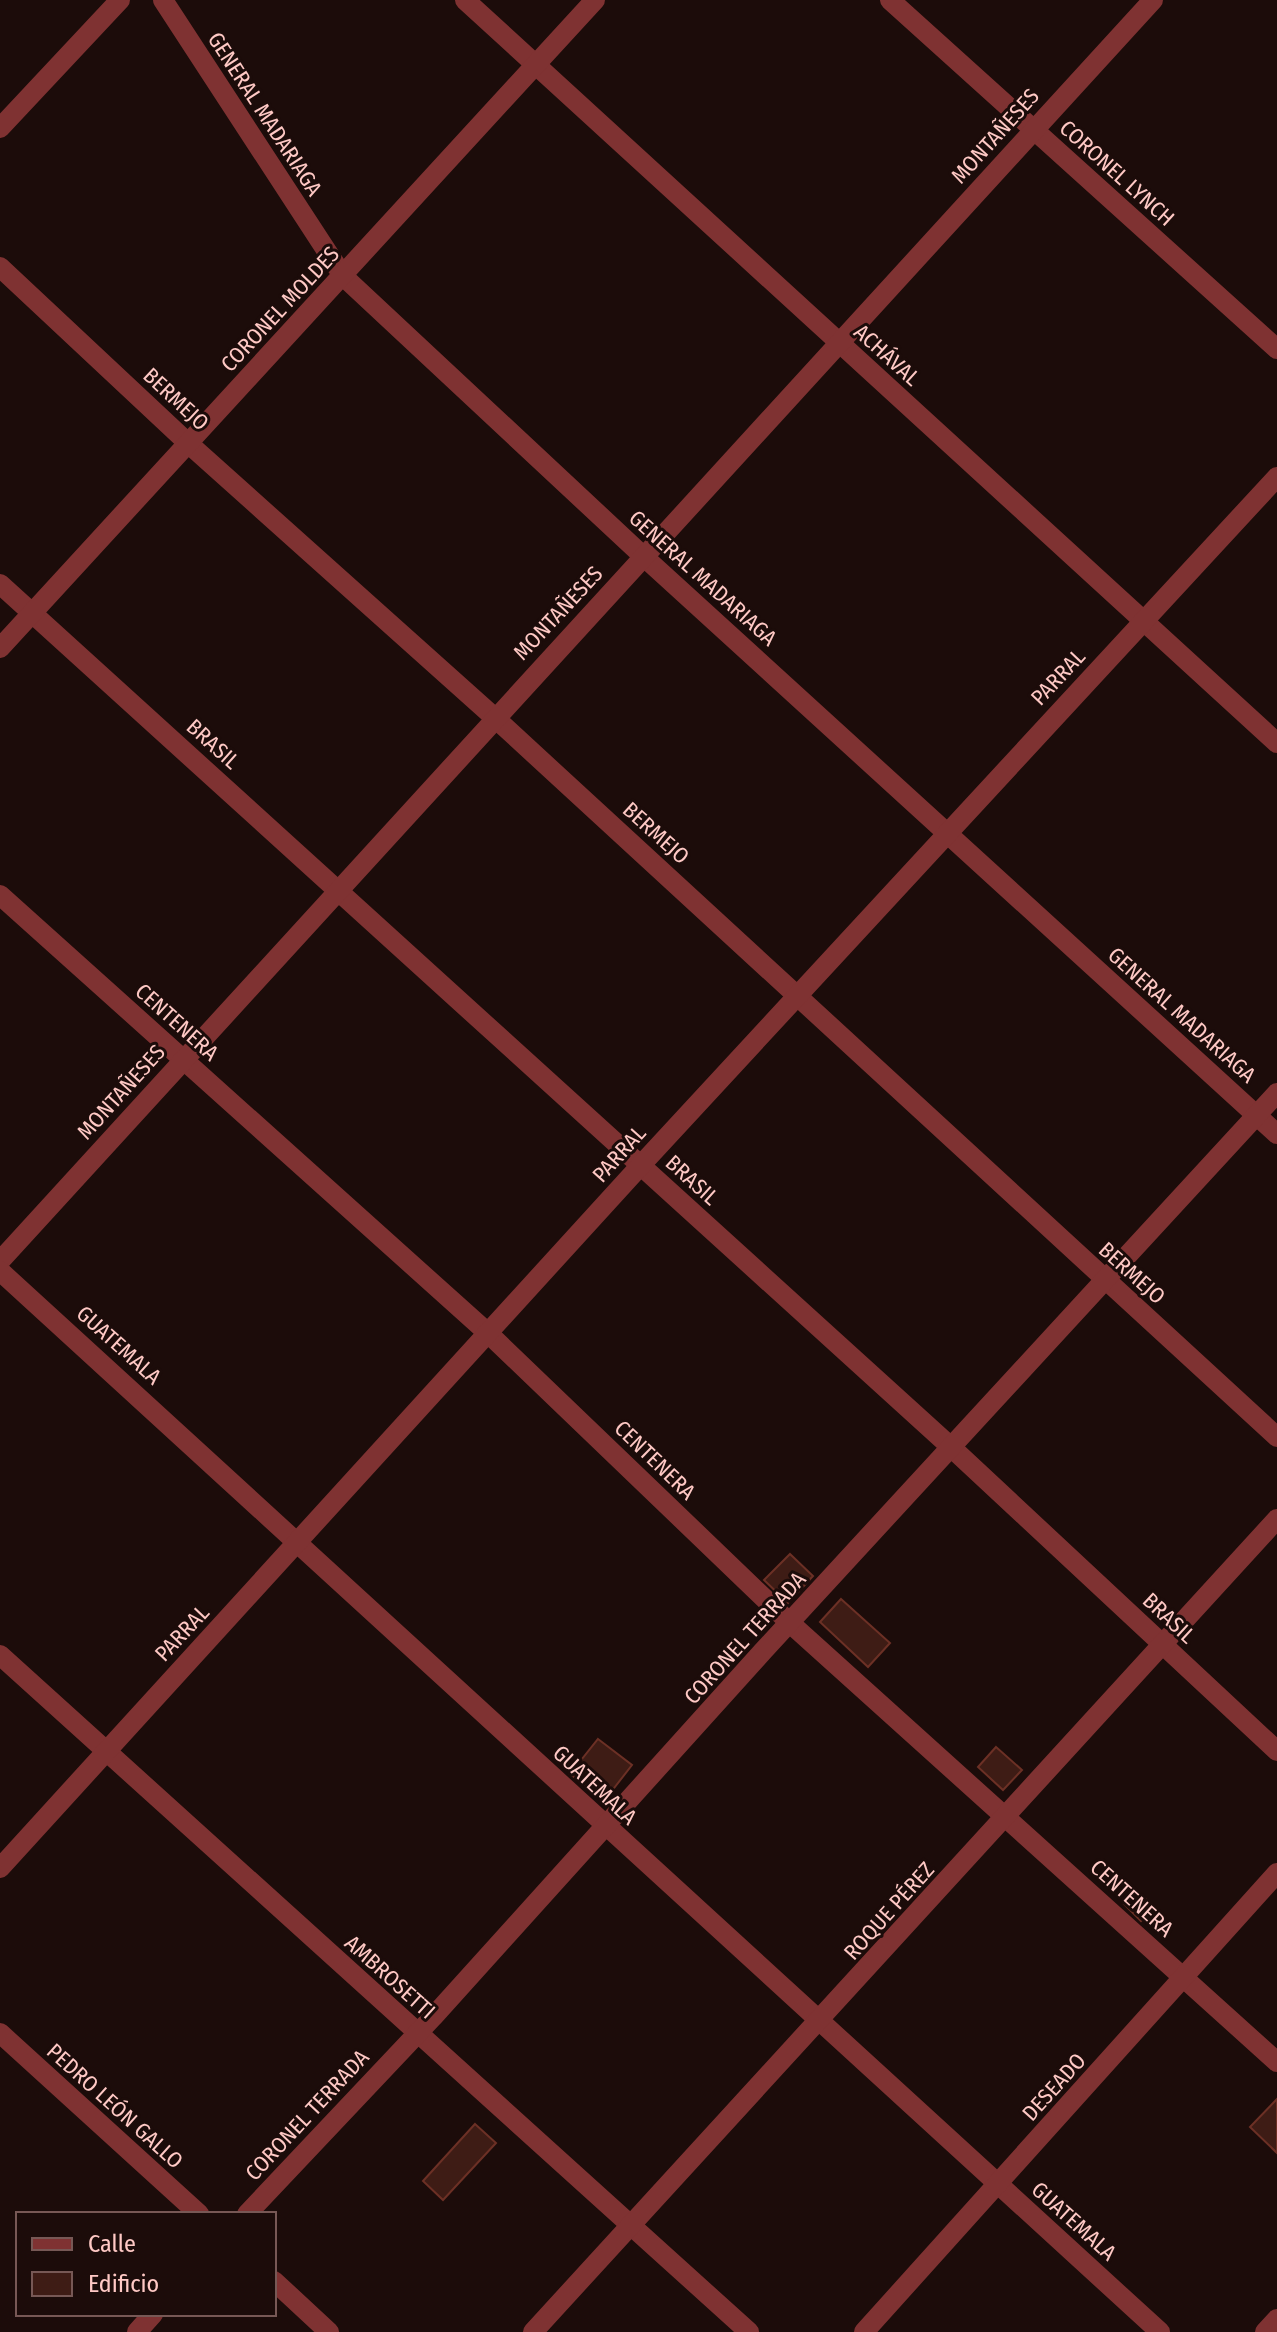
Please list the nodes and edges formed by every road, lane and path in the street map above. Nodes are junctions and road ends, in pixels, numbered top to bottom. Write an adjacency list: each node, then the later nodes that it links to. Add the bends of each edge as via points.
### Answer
1 (120, 0): 8 (street)
2 (163, 0): 11 (street, GENERAL MADARIAGA)
3 (465, 0): 7 (street, ACHÁVAL)
4 (595, 0): 7 (street, CORONEL MOLDES)
5 (890, 0): 9 (street, CORONEL LYNCH)
6 (1153, 0): 9 (street, MONTAÑESES)
7 (535, 65): 11 (street, CORONEL MOLDES); 12 (street, ACHÁVAL)
8 (0, 128)
9 (1033, 129): 12 (street, MONTAÑESES); 13 (street, CORONEL LYNCH)
10 (0, 267): 14 (street, BERMEJO)
11 (343, 276): 14 (street, CORONEL MOLDES); 16 (street, GENERAL MADARIAGA)
12 (839, 343): 16 (street, MONTAÑESES); 19 (street, ACHÁVAL)
13 (1277, 349)
14 (189, 444): 18 (street, CORONEL MOLDES); 21 (street, BERMEJO)
15 (1277, 477): 19 (street, PARRAL)
16 (643, 556): 21 (street, MONTAÑESES); 23 (street, GENERAL MADARIAGA)
17 (0, 584): 18 (street, BRASIL)
18 (33, 614): 20 (street, CORONEL MOLDES); 24 (street, BRASIL)
19 (1143, 621): 22 (street, ACHÁVAL); 23 (street, PARRAL)
20 (0, 648)
21 (495, 718): 24 (street, MONTAÑESES); 26 (street, BERMEJO)
22 (1277, 743)
23 (947, 833): 26 (street, PARRAL); 29 (street, GENERAL MADARIAGA)
24 (339, 891): 27 (street, MONTAÑESES); 31 (street, BRASIL)
25 (0, 895): 27 (street, CENTENERA)
26 (798, 995): 31 (street, PARRAL); 34 (street, BERMEJO)
27 (183, 1060): 32 (street, MONTAÑESES); 35 (street, CENTENERA)
28 (1277, 1093): 29 (street, CORONEL TERRADA)
29 (1257, 1116): 30 (street, GENERAL MADARIAGA); 34 (street, CORONEL TERRADA)
30 (1277, 1134)
31 (641, 1165): 35 (street, PARRAL); 37 (street, BRASIL)
32 (0, 1261)
33 (0, 1271): 39 (street, GUATEMALA)
34 (1104, 1280): 36 (street, BERMEJO); 37 (street, CORONEL TERRADA)
35 (489, 1334): 39 (street, PARRAL); 40 (street, CENTENERA)
36 (1277, 1437)
37 (952, 1448): 40 (street, CORONEL TERRADA); 41 (street, BRASIL)
38 (1277, 1519): 41 (street, ROQUE PÉREZ)
39 (299, 1541): 43 (street, PARRAL); 46 (street, GUATEMALA)
40 (790, 1623): 45 (street, CENTENERA); 46 (street, CORONEL TERRADA)
41 (1162, 1645): 44 (street, BRASIL); 45 (street, ROQUE PÉREZ)
42 (0, 1655): 43 (street, AMBROSETTI)
43 (106, 1750): 47 (street, PARRAL); 52 (street, AMBROSETTI)
44 (1277, 1751)
45 (1006, 1818): 49 (street, CENTENERA); 50 (street, ROQUE PÉREZ)
46 (605, 1827): 50 (street, GUATEMALA); 52 (street, CORONEL TERRADA)
47 (0, 1868)
48 (1277, 1873): 49 (street, DESEADO)
49 (1184, 1978): 53 (street, CENTENERA); 54 (street, DESEADO)
50 (820, 2022): 54 (street, GUATEMALA); 57 (street, ROQUE PÉREZ)
51 (0, 2033): 55 (street, PEDRO LEÓN GALLO)
52 (416, 2034): 56 (street, CORONEL TERRADA); 57 (street, AMBROSETTI)
53 (1277, 2062)
54 (998, 2185): 65 (street, DESEADO); 66 (street, GUATEMALA)
55 (197, 2212)
56 (249, 2212)
57 (631, 2225): 63 (street, ROQUE PÉREZ); 64 (street, AMBROSETTI)
58 (276, 2283): 62 (street)
59 (151, 2316): 61 (street)
60 (1277, 2319): 67 (street)
61 (137, 2332)
62 (329, 2332)
63 (533, 2332)
64 (749, 2332)
65 (864, 2332)
66 (1160, 2332)
67 (1265, 2332)

